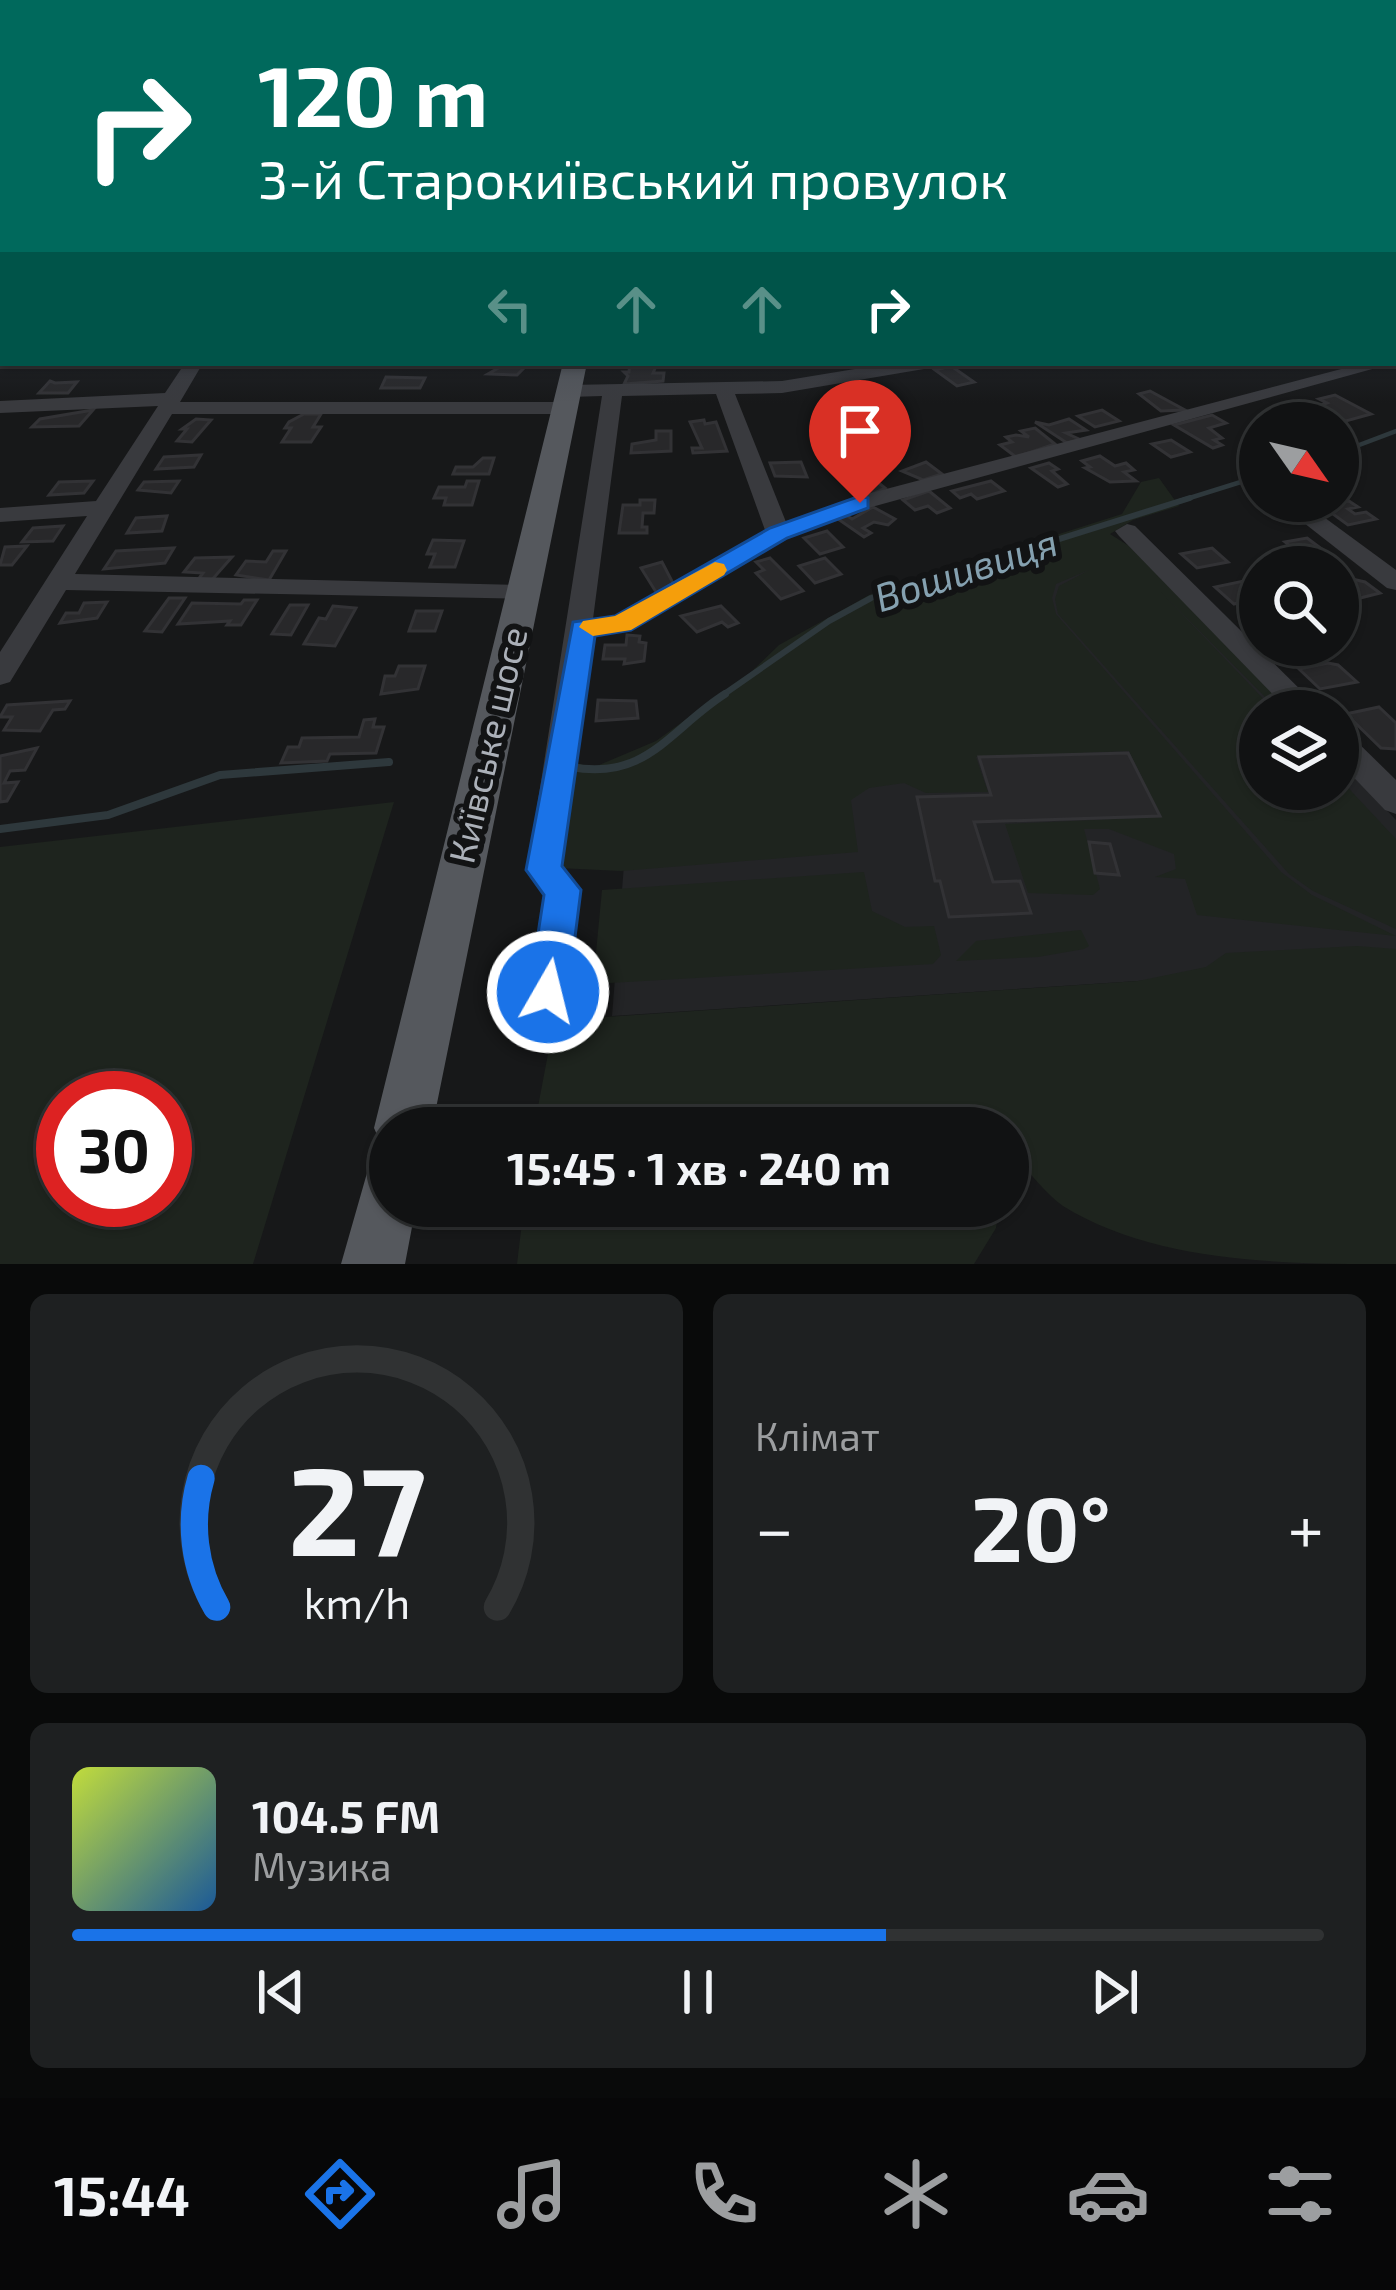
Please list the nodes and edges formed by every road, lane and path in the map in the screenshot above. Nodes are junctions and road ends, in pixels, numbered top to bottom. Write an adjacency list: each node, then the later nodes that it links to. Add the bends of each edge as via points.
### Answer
1 (192, 366): 9 (street)
2 (574, 366): 8 (main road, Київське шосе)
3 (891, 366): 5 (street)
4 (1374, 366): 15 (street, via 860,503)
5 (824, 372): 6 (street)
6 (724, 389): 7 (street); 15 (street)
7 (614, 390): 8 (street); 19 (street)
8 (567, 399): 9 (street); 18 (main road, Київське шосе)
9 (170, 404): 10 (street); 11 (street)
10 (0, 407)
11 (101, 508): 12 (street); 16 (street)
12 (0, 515)
13 (1315, 522): 17 (street)
14 (1127, 531): 21 (street)
15 (778, 533): 19 (street, via 621,624)
16 (58, 582): 18 (street); 20 (street)
17 (1396, 582)
18 (524, 593): 25 (main road, Київське шосе)
19 (582, 629): 24 (street, via 544,870 563,890)
20 (0, 675)
21 (1285, 690)
22 (1359, 763): 23 (street)
23 (1396, 801)
24 (548, 992)
25 (408, 1107)
26 (381, 1227): 27 (main road)
27 (373, 1264)

